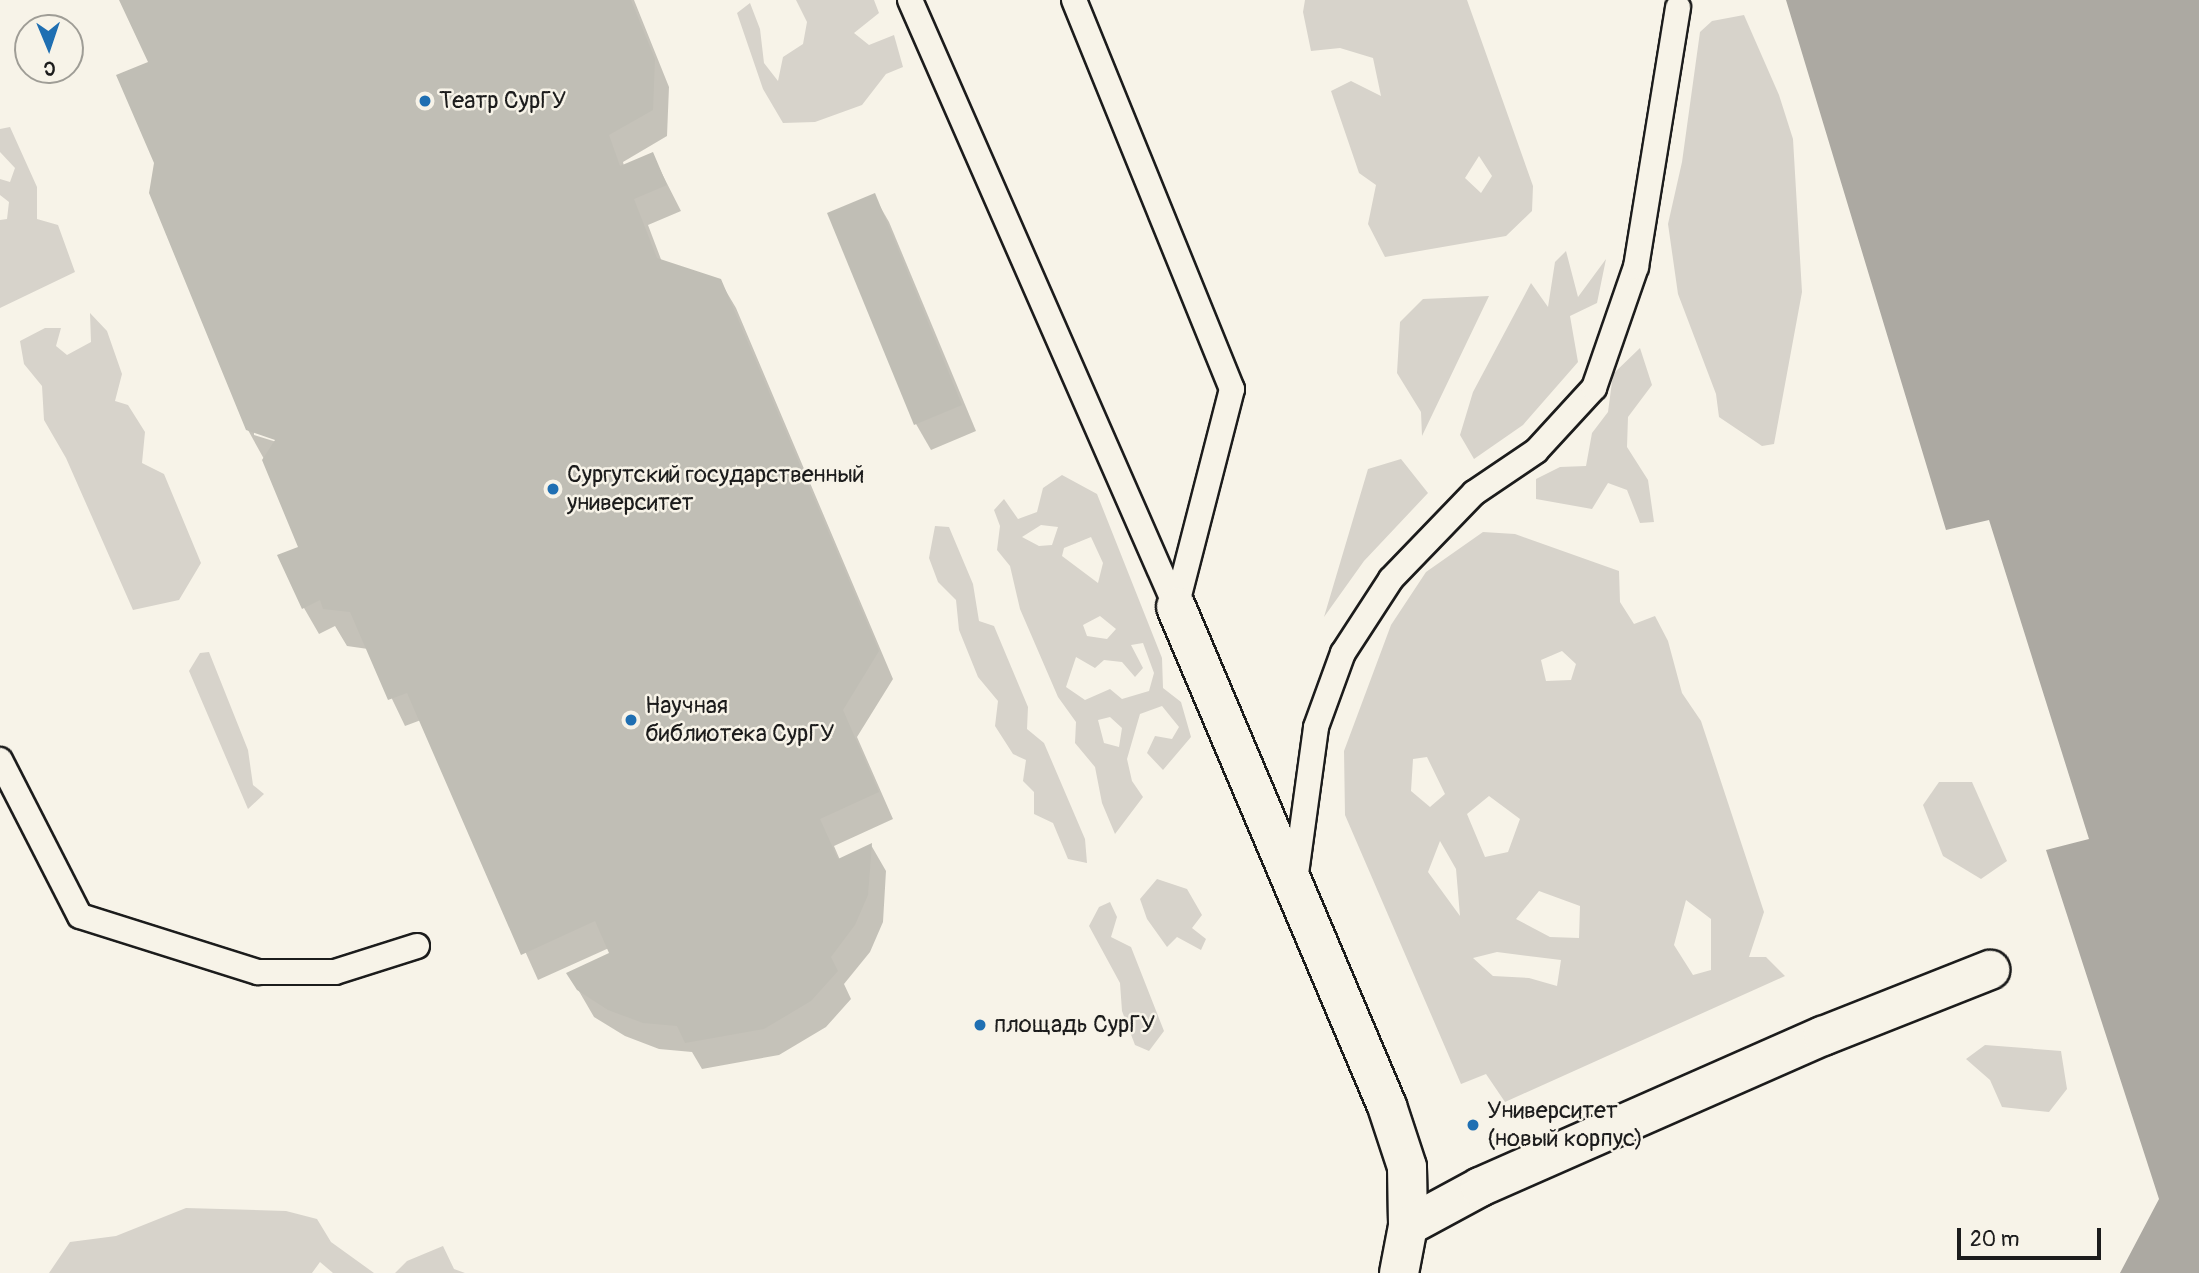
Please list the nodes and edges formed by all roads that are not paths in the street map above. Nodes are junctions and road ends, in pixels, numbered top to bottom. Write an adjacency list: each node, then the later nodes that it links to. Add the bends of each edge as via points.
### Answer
1 (910, 0): 4 (lane)
2 (1074, 0): 4 (lane, via 1232,389)
3 (1678, 7): 6 (lane, via 1636,267 1594,388 1536,451 1474,493 1391,579 1343,653 1316,727)
4 (1176, 607): 6 (street)
5 (0, 760): 7 (lane, via 80,916 258,972 335,972)
6 (1293, 892): 9 (street, via 1387,1106 1407,1167)
7 (417, 946)
8 (1990, 970): 9 (street, via 1810,1041 1480,1187)
9 (1408, 1226): 10 (street)
10 (1399, 1273)

